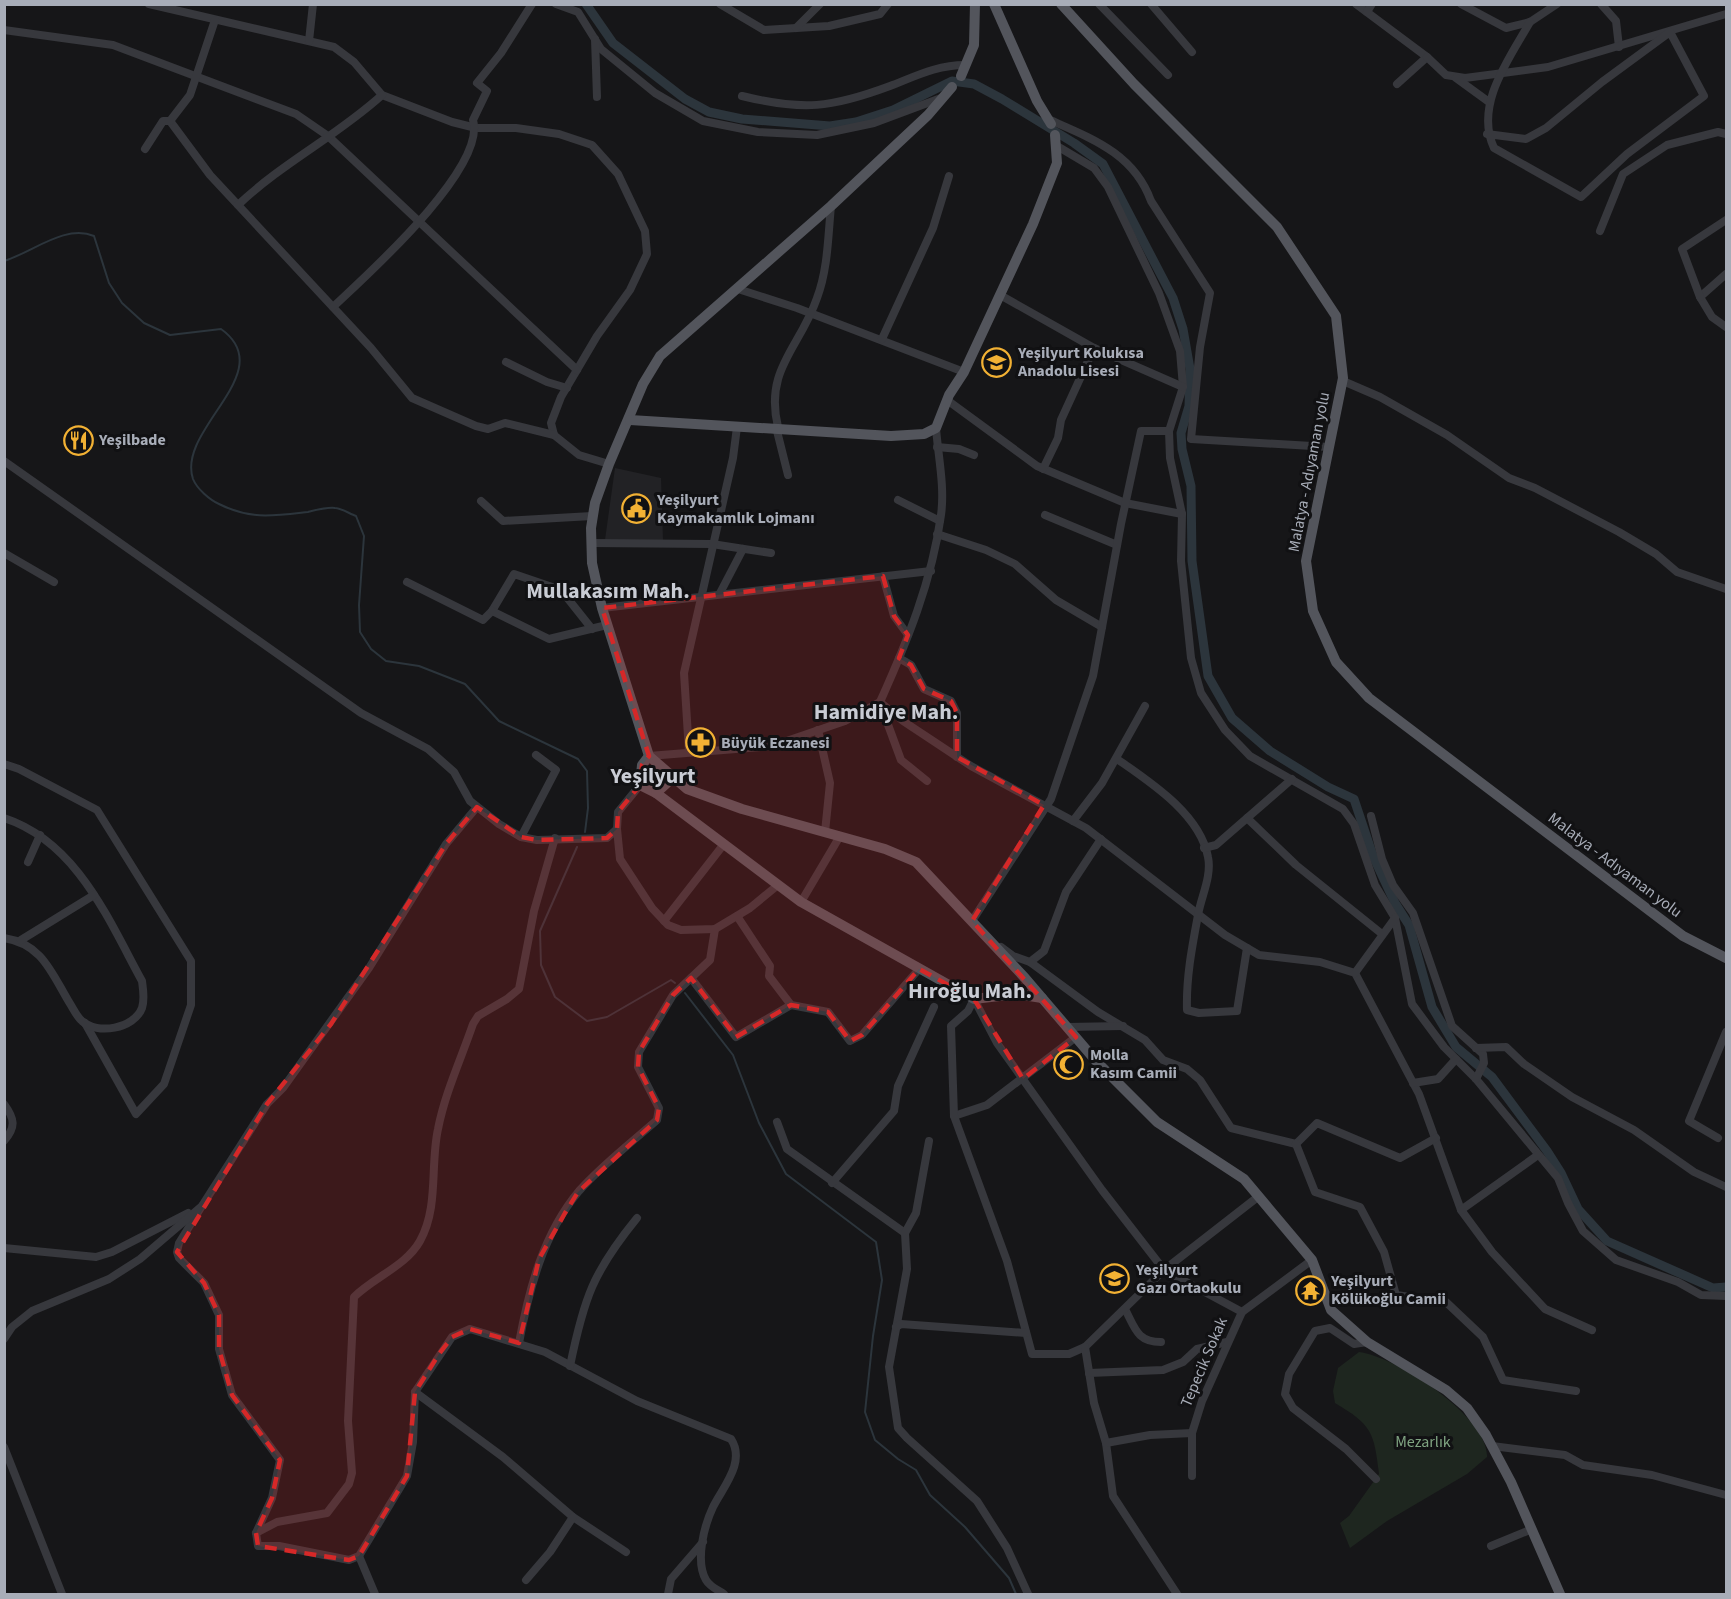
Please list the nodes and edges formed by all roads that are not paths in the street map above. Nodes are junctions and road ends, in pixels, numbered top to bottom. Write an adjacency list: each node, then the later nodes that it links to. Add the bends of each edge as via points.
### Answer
1 (149, 4): 19 (street)
2 (313, 4): 25 (street)
3 (531, 4): 44 (street, via 477,83 487,91 473,120)
4 (556, 4): 24 (street, via 578,12)
5 (720, 4): 21 (street, via 764,30)
6 (820, 4): 21 (street)
7 (888, 4): 21 (street, via 880,14 829,26)
8 (975, 4): 29 (main road, via 974,45)
9 (994, 4): 43 (main road)
10 (1061, 4): 68 (main road, Malatya - Adıyaman yolu, via 1134,84 1277,227 1336,316)
11 (1098, 4): 31 (street)
12 (1151, 4): 27 (street)
13 (1356, 4): 17 (street)
14 (1461, 4): 20 (street, via 1506,28)
15 (1557, 4): 20 (street)
16 (1601, 4): 26 (street, via 1616,21)
17 (1369, 8): 28 (street)
18 (1726, 14): 23 (street)
19 (215, 20): 25 (street); 34 (street)
20 (1530, 22): 30 (street)
21 (796, 28)
22 (4, 30): 34 (street, via 113,45)
23 (1670, 32): 26 (street); 45 (street, via 1546,128 1526,139); 45 (street, via 1704,96 1627,154 1581,197 1494,148)
24 (595, 38): 39 (street); 40 (street, via 602,49 655,93 693,116 758,132 817,135 882,120)
25 (309, 41): 37 (street, via 334,47 354,62)
26 (1619, 47): 30 (street, via 1548,67)
27 (1192, 52)
28 (1427, 57): 33 (street, via 1446,75); 35 (street)
29 (965, 65): 32 (main road); 38 (street, via 935,67 872,92 804,107)
30 (1502, 73): 33 (street); 41 (street)
31 (1168, 75)
32 (961, 76): 36 (street)
33 (1454, 76): 41 (street)
34 (197, 78): 42 (street, via 190,95); 47 (street, via 296,114)
35 (1397, 84)
36 (952, 87): 40 (main road)
37 (382, 95): 44 (street); 47 (street, via 357,118)
38 (742, 96)
39 (597, 97)
40 (943, 98): 52 (main road)
41 (1489, 102): 45 (street)
42 (170, 121): 49 (street, via 163,121); 51 (street)
43 (1052, 126): 48 (main road); 79 (street, via 1119,155 1133,167 1210,293 1191,439)
44 (476, 128): 54 (street, via 458,168 434,207); 66 (street, via 558,134 592,145 618,174 645,231 647,254 630,290)
45 (1487, 134)
46 (1726, 134): 55 (street, via 1718,132 1667,145 1623,174)
47 (328, 136): 51 (street, via 276,171); 54 (street)
48 (1057, 146): 58 (main road, via 1052,179); 69 (street, via 1094,168 1108,187 1159,292 1180,351)
49 (145, 149)
50 (949, 176): 63 (street, via 933,228)
51 (238, 206): 60 (street)
52 (831, 206): 57 (main road); 61 (street, via 826,260)
53 (1726, 220): 59 (street, via 1682,249)
54 (418, 223): 60 (street); 66 (street)
55 (1600, 231)
56 (1726, 274): 59 (street)
57 (738, 290): 61 (street); 72 (main road, via 660,357 643,384)
58 (1000, 295): 64 (street); 67 (main road)
59 (1700, 297): 62 (street, via 1712,317)
60 (333, 307): 77 (street, via 412,398 476,426 488,429 506,423)
61 (811, 314): 63 (street); 74 (street, via 775,384 773,406)
62 (1726, 327)
63 (882, 339): 67 (street)
64 (1094, 348): 69 (street); 83 (street)
65 (506, 362): 70 (street)
66 (577, 370): 70 (street)
67 (964, 372): 71 (main road)
68 (1343, 381): 79 (main road, Malatya - Adıyaman yolu); 103 (street, via 1447,435 1509,478 1619,532 1677,572)
69 (1184, 387): 76 (street)
70 (567, 388): 77 (street, via 551,423)
71 (947, 400): 75 (main road); 83 (street, via 1014,452)
72 (630, 420): 73 (main road); 82 (main road)
73 (737, 427): 74 (main road); 94 (street)
74 (777, 427): 75 (main road, via 891,436 924,434); 84 (street)
75 (936, 428): 78 (street)
76 (1169, 431): 87 (street, via 1141,431); 89 (street, via 1170,458)
77 (554, 435): 82 (street, via 579,455)
78 (938, 447): 80 (street); 91 (street)
79 (1329, 447): 157 (main road, Malatya - Adıyaman yolu, via 1306,561 1313,611 1336,662 1369,698 1674,929)
80 (974, 455)
81 (4, 461): 128 (street, via 361,712 428,749 454,772)
82 (609, 464): 90 (main road)
83 (1043, 469): 87 (street)
84 (788, 475)
85 (898, 500): 91 (street)
86 (481, 501): 90 (street, via 503,521)
87 (1125, 504): 89 (street); 95 (street)
88 (1045, 514): 95 (street)
89 (1182, 514): 123 (street, via 1181,561 1191,658 1201,693 1225,730 1250,756)
90 (592, 516): 93 (main road)
91 (940, 521): 92 (street)
92 (937, 534): 99 (street); 109 (street, via 1015,564 1056,600)
93 (591, 543): 94 (street); 106 (main road)
94 (712, 544): 96 (street); 105 (street)
95 (1117, 545): 109 (street)
96 (743, 549): 98 (street); 104 (street)
97 (4, 553): 101 (street)
98 (771, 553)
99 (930, 571): 100 (street); 111 (street)
100 (883, 576): 104 (street); 111 (street, via 894,615)
101 (54, 582)
102 (407, 582): 107 (street, via 483,620)
103 (1726, 589)
104 (720, 593): 105 (street)
105 (701, 596): 106 (street); 116 (street, via 684,673)
106 (603, 608): 108 (main road)
107 (492, 611): 110 (street, via 549,639); 110 (street, via 514,574 561,590)
108 (607, 625): 110 (street); 118 (main road)
109 (1102, 627): 127 (street, via 1093,676 1051,799)
110 (592, 629)
111 (908, 635): 112 (street)
112 (899, 658): 113 (street); 119 (street, via 911,665 924,690 951,701 957,713)
113 (880, 702): 115 (street); 119 (street); 124 (street, via 900,760)
114 (1145, 706): 120 (street)
115 (818, 730): 116 (street, via 772,746); 134 (street, via 830,783)
116 (689, 752): 118 (street)
117 (536, 754): 137 (street, via 556,770)
118 (649, 756): 122 (main road); 125 (main road, via 642,765)
119 (957, 757): 127 (street)
120 (1117, 759): 132 (street); 141 (street, via 1178,805)
121 (4, 764): 167 (street, via 19,768 98,810 191,961 191,1005 164,1084 136,1114)
122 (667, 774): 126 (main road, via 667,783); 134 (main road, via 687,789)
123 (1292, 779): 131 (street); 148 (street, via 1349,816 1375,885)
124 (927, 781)
125 (640, 785): 126 (main road); 133 (street, via 618,812)
126 (656, 793): 140 (main road)
127 (1044, 805): 132 (street); 150 (street)
128 (477, 807): 137 (street); 190 (street, via 446,844 369,968 283,1088 267,1104)
129 (1371, 816): 173 (street, via 1382,859 1393,885 1413,913 1452,1026)
130 (4, 818): 135 (street)
131 (1247, 818): 141 (street, via 1216,845); 153 (street, via 1296,865)
132 (1073, 820): 139 (street)
133 (617, 829): 138 (street, via 607,838); 149 (street, via 620,859)
134 (825, 832): 136 (main road)
135 (40, 835): 142 (street); 144 (street, via 61,851)
136 (840, 836): 145 (street); 150 (main road, via 916,862)
137 (521, 837): 138 (street)
138 (555, 838): 222 (street, via 534,911 519,989 478,1016 443,1108 437,1131 430,1213 420,1241 406,1259 366,1284 354,1297 349,1484 327,1513 277,1522)
139 (1101, 839): 146 (street); 158 (street, via 1066,892 1044,951)
140 (724, 844): 143 (main road); 149 (street)
141 (1204, 848): 146 (street, via 1208,857 1207,881)
142 (28, 862)
143 (778, 885): 145 (main road); 147 (street)
144 (94, 895): 155 (street); 167 (street, via 142,981 144,993 141,1010 129,1022 114,1028)
145 (801, 902): 159 (main road)
146 (1198, 914): 156 (street); 156 (street, via 1186,982 1187,1010 1237,1011)
147 (737, 916): 151 (street); 164 (street, via 770,966 769,975)
148 (1395, 918): 153 (street); 174 (street, via 1412,1004)
149 (664, 921): 151 (street, via 681,930)
150 (972, 921): 152 (main road)
151 (715, 929): 161 (street, via 710,960)
152 (984, 934): 158 (street, via 1013,956); 162 (main road)
153 (1382, 934): 160 (street)
154 (4, 938): 155 (street)
155 (21, 940): 167 (street, via 32,946 50,969 80,1021)
156 (1248, 948): 160 (street, via 1259,955 1320,962)
157 (1726, 958)
158 (1030, 962): 166 (street)
159 (919, 969): 163 (main road); 164 (street, via 862,1035 850,1041 828,1012)
160 (1354, 973): 177 (street)
161 (691, 978): 164 (street, via 736,1037); 207 (street, via 673,995 639,1052 638,1066 659,1108 657,1120 578,1192 565,1213 539,1259)
162 (1042, 998): 163 (main road, via 1016,994); 169 (main road)
163 (974, 999): 176 (street, via 997,1043); 179 (street, via 968,1011 951,1026)
164 (791, 1005)
165 (934, 1007): 187 (street, via 898,1086 894,1111)
166 (1107, 1017): 168 (street); 170 (street)
167 (85, 1023)
168 (1124, 1026): 170 (street); 185 (street, via 1145,1040 1163,1060 1200,1080 1231,1128)
169 (1067, 1027): 170 (street); 172 (main road)
170 (1095, 1028)
171 (1726, 1032): 182 (street, via 1689,1121)
172 (1076, 1037): 176 (street); 189 (main road, via 1157,1122 1244,1179)
173 (1476, 1048): 175 (street, via 1483,1054 1484,1063); 188 (street, via 1506,1047 1572,1097 1634,1130 1694,1172)
174 (1456, 1059): 175 (street); 177 (street, via 1438,1079)
175 (1478, 1075): 186 (street)
176 (1023, 1079): 179 (street, via 987,1105); 196 (street)
177 (1413, 1083): 181 (street)
178 (4, 1104): 183 (street, via 14,1118 12,1131)
179 (954, 1116): 202 (street, via 1007,1261)
180 (777, 1122): 187 (street, via 787,1149)
181 (1436, 1138): 185 (street, via 1400,1158 1317,1123); 191 (street)
182 (1718, 1138)
183 (4, 1141)
184 (929, 1141): 193 (street, via 916,1213)
185 (1296, 1144): 211 (street, via 1315,1192 1360,1207 1384,1252 1395,1295 1446,1302 1483,1337 1503,1380)
186 (1538, 1155): 191 (street); 197 (street, via 1558,1178 1583,1231 1616,1260 1701,1294)
187 (832, 1183): 193 (street)
188 (1726, 1187)
189 (1259, 1196): 195 (main road); 196 (street)
190 (202, 1206): 194 (street, via 96,1257); 203 (street, via 140,1259 110,1279 32,1311); 222 (street, via 177,1252 204,1283 219,1315 219,1350 232,1395 280,1460 272,1498)
191 (1461, 1210): 201 (street, via 1492,1252 1545,1309)
192 (637, 1218): 209 (street, via 594,1278 580,1317)
193 (905, 1233): 200 (street, via 907,1269)
194 (4, 1248)
195 (1312, 1260): 199 (street, Tepecik Sokak); 206 (main road, via 1331,1310)
196 (1164, 1270): 198 (street); 199 (street)
197 (1726, 1296)
198 (1125, 1308): 204 (street, via 1142,1338); 208 (street)
199 (1242, 1312): 205 (street, Tepecik Sokak)
200 (896, 1327): 202 (street, via 901,1324); 232 (street, via 889,1367 898,1428 977,1501 1007,1548)
201 (1592, 1330)
202 (1026, 1333): 208 (street, via 1032,1354 1069,1354)
203 (4, 1339)
204 (1161, 1342)
205 (1227, 1342): 210 (street, via 1197,1349 1183,1362 1163,1370); 213 (street, Tepecik Sokak)
206 (1367, 1342): 215 (main road, via 1446,1390 1467,1408); 218 (street, via 1354,1344 1330,1328 1315,1331 1289,1374 1285,1394 1293,1408 1346,1449)
207 (519, 1343): 209 (street); 212 (street, via 470,1329 452,1337)
208 (1085, 1347): 210 (street)
209 (570, 1366): 223 (street, via 637,1401 731,1439 735,1463 712,1508)
210 (1089, 1373): 214 (street)
211 (1576, 1391)
212 (415, 1392): 220 (street, via 503,1457); 226 (street, via 407,1476)
213 (1191, 1433): 214 (street); 217 (street, Tepecik Sokak)
214 (1106, 1443): 233 (street, via 1113,1496)
215 (1492, 1446): 219 (street, via 1565,1455 1583,1465 1652,1476); 221 (main road)
216 (4, 1448): 228 (street)
217 (1192, 1476)
218 (1376, 1479)
219 (1726, 1495)
220 (573, 1517): 225 (street); 227 (street)
221 (1532, 1529): 224 (street); 234 (main road)
222 (256, 1533): 226 (street, via 258,1546 266,1548 279,1546 349,1560)
223 (703, 1542): 230 (street, via 671,1579); 231 (street, via 701,1564 705,1580)
224 (1491, 1546)
225 (626, 1552)
226 (359, 1556): 229 (street)
227 (526, 1580)
228 (62, 1594)
229 (375, 1594)
230 (668, 1594)
231 (724, 1594)
232 (1028, 1594)
233 (1177, 1594)
234 (1560, 1594)

